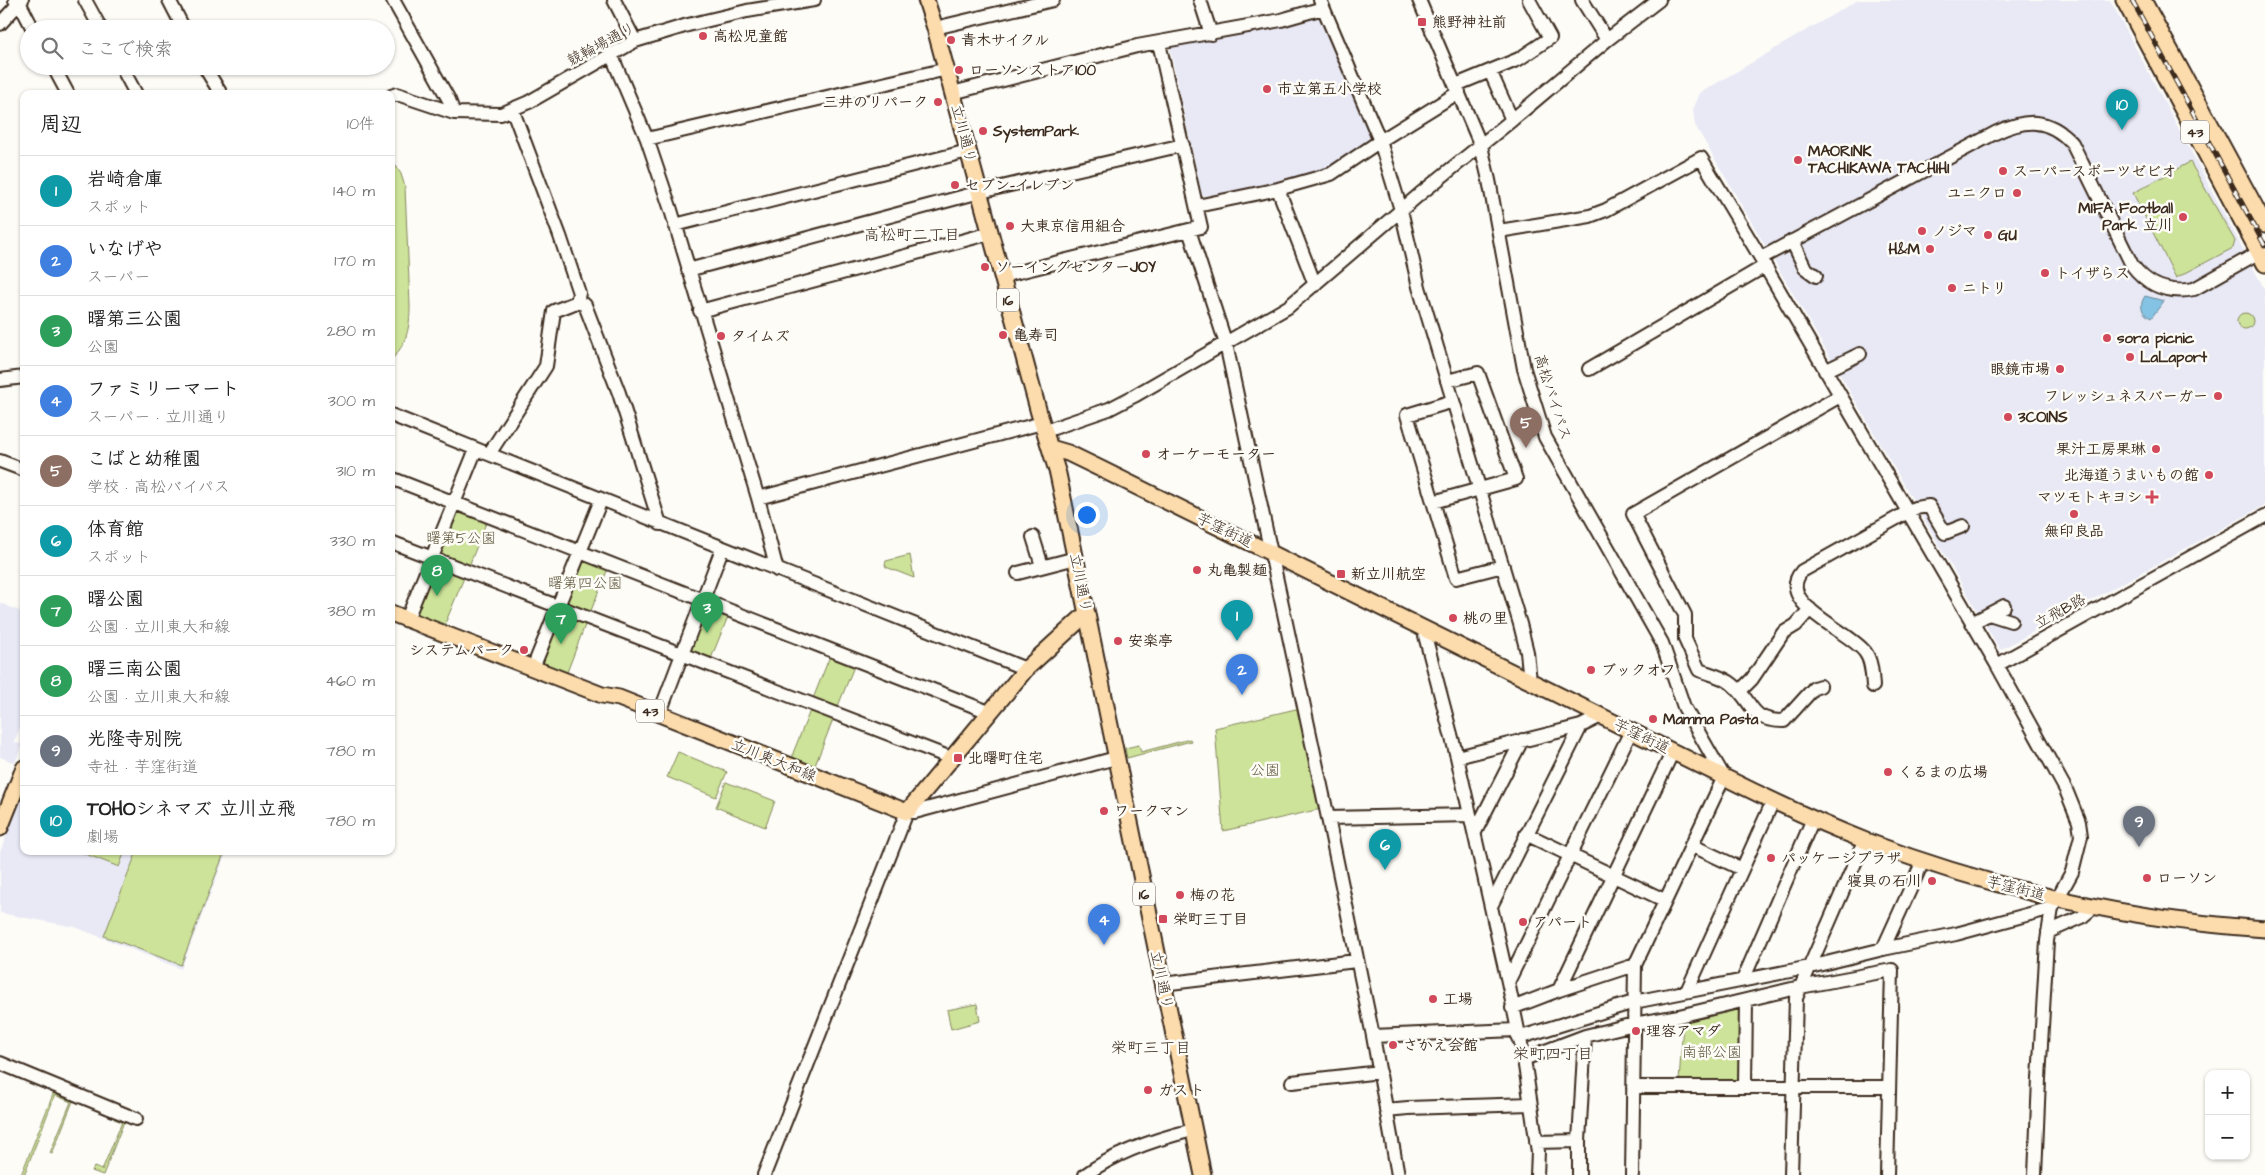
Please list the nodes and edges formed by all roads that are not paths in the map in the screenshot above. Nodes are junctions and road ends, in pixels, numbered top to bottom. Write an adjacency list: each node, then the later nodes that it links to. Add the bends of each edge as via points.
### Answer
1 (85, 0): 18 (street)
2 (169, 0): 19 (street)
3 (393, 0): 39 (street)
4 (614, 0): 24 (street)
5 (814, 0): 24 (street, 競輪場通り, via 747,11)
6 (926, 0): 21 (main road, 立川通り / 16)
7 (1053, 0): 21 (street)
8 (1200, 0): 22 (street)
9 (1420, 0): 32 (street, 高松バイパス)
10 (1529, 0): 28 (street, via 1550,38 1519,59)
11 (1582, 0): 23 (street)
12 (1659, 0): 23 (street)
13 (2124, 0): 56 (main road, 43)
14 (2143, 0): 51 (main road, 43)
15 (19, 1): 17 (street); 20 (street)
16 (1321, 4): 22 (street, via 1281,20); 42 (street)
17 (28, 20)
18 (96, 20)
19 (179, 20)
20 (0, 24)
21 (936, 28): 27 (main road, 立川通り / 16)
22 (1211, 34): 25 (street)
23 (1607, 40): 40 (street)
24 (635, 41): 26 (street, 競輪場通り)
25 (1160, 43): 36 (street); 43 (street)
26 (611, 54): 38 (street, 競輪場通り); 41 (street)
27 (946, 69): 36 (main road, 立川通り / 16); 41 (street)
28 (1490, 71): 32 (street); 40 (street)
29 (58, 75): 33 (street)
30 (126, 75): 34 (street)
31 (209, 75): 35 (street)
32 (1458, 89): 42 (street); 44 (street, 高松バイパス)
33 (66, 90)
34 (134, 90)
35 (218, 90)
36 (952, 93): 45 (main road, 立川通り / 16)
37 (395, 95): 39 (street, 競輪場通り)
38 (513, 110): 39 (street, 競輪場通り, via 501,114); 62 (street, via 560,236 579,293)
39 (454, 113)
40 (1512, 120): 44 (street)
41 (647, 138): 50 (street)
42 (1380, 141): 46 (street, via 1331,174); 49 (street)
43 (1183, 145): 47 (street); 48 (street)
44 (1481, 146): 49 (street); 53 (street, 高松バイパス)
45 (968, 151): 47 (main road, 立川通り / 16); 50 (street)
46 (1278, 189): 48 (street); 61 (street)
47 (980, 192): 54 (main road, 立川通り / 16); 58 (street)
48 (1197, 206): 52 (street, via 1201,227)
49 (1402, 210): 61 (street); 70 (street, via 1419,287)
50 (675, 225): 58 (street)
51 (2265, 225)
52 (1189, 230): 59 (street); 64 (street)
53 (1499, 231): 57 (street, via 1590,216 1701,158); 130 (street, 高松バイパス, via 1524,369 1546,437 1662,642 1684,708)
54 (991, 233): 59 (main road, 立川通り / 16); 63 (street)
55 (1792, 241): 56 (street, via 1995,133 2015,123 2028,122 2050,126 2072,143 2132,265 2151,284 2181,292 2194,289); 57 (street); 60 (street, via 1805,268)
56 (2263, 255)
57 (1763, 262): 66 (street); 67 (street)
58 (688, 270): 63 (street)
59 (1002, 276): 74 (main road, 立川通り / 16)
60 (1816, 276)
61 (1315, 285): 64 (street, via 1288,307)
62 (578, 302): 77 (street, via 554,311 546,366); 88 (street, via 586,305 604,352)
63 (700, 311): 83 (street)
64 (1226, 344): 74 (street, via 1109,409); 94 (street)
65 (1860, 354): 67 (street)
66 (1589, 368)
67 (1825, 371): 71 (street)
68 (20, 378): 69 (street)
69 (0, 380)
70 (1447, 381): 72 (street); 81 (street, via 1478,373 1516,479)
71 (1840, 396): 86 (street); 119 (street, via 1633,514 1685,615 1686,639 1699,670 1731,682)
72 (1453, 401): 81 (street); 84 (street, via 1407,415)
73 (395, 417): 76 (street)
74 (1043, 427): 75 (main road, 立川通り / 16); 83 (street)
75 (1051, 448): 94 (main road, 芋窪街道, via 1082,460); 96 (main road, 立川通り / 16)
76 (476, 449): 77 (street); 85 (street)
77 (489, 454): 82 (street)
78 (0, 460): 79 (street)
79 (20, 468)
80 (395, 480): 85 (street)
81 (1480, 490): 84 (street); 98 (street)
82 (597, 498): 88 (street); 93 (street)
83 (758, 498): 99 (street)
84 (1433, 502): 98 (street, via 1456,578)
85 (454, 504): 93 (street); 95 (street)
86 (1906, 512): 89 (street, via 1929,506 1945,533); 104 (street, via 1802,571 1795,587 1798,599); 110 (street)
87 (2265, 516): 113 (street, 立飛B路)
88 (660, 524): 92 (street)
89 (1963, 526)
90 (1033, 537): 97 (street)
91 (395, 544): 95 (street)
92 (722, 549): 99 (street); 101 (street)
93 (579, 553): 101 (street); 103 (street)
94 (1271, 553): 111 (main road, 芋窪街道); 135 (street)
95 (432, 558): 103 (street); 108 (street)
96 (1076, 558): 97 (street); 106 (main road, 立川通り / 16)
97 (1042, 566): 100 (street)
98 (1502, 566): 116 (street, via 1528,652)
99 (777, 570): 115 (street)
100 (1018, 573)
101 (702, 601): 112 (street); 120 (street)
102 (2004, 606): 107 (street)
103 (557, 607): 112 (street); 114 (street)
104 (1810, 609): 118 (street, via 1859,644 1867,654); 119 (street, via 1796,625 1783,633)
105 (395, 614): 108 (main road, 立川東大和線 / 43)
106 (1087, 614): 115 (main road); 129 (main road, 立川通り / 16)
107 (1989, 614): 109 (street); 110 (street)
108 (407, 619): 114 (main road, 立川東大和線 / 43)
109 (2011, 620)
110 (1972, 623): 113 (street)
111 (1422, 628): 116 (main road, 芋窪街道); 127 (street)
112 (683, 654): 121 (street); 128 (street)
113 (1996, 665): 147 (street, via 2066,790 2079,822 2080,848 2072,872)
114 (533, 668): 121 (main road, 立川東大和線 / 43)
115 (1026, 669): 120 (main road)
116 (1530, 682): 122 (main road, 芋窪街道)
117 (1820, 686): 119 (street, via 1814,688 1784,721 1760,717)
118 (1873, 686)
119 (1740, 691)
120 (989, 712): 128 (main road)
121 (660, 715): 133 (main road, 立川東大和線 / 43)
122 (1601, 716): 123 (street); 124 (main road, 芋窪街道)
123 (1580, 726): 125 (street); 139 (street)
124 (1631, 731): 126 (main road, 芋窪街道); 142 (street)
125 (1522, 740): 127 (street); 138 (street)
126 (1673, 752): 130 (main road, 芋窪街道); 145 (street)
127 (1457, 757): 134 (street)
128 (950, 758): 133 (main road)
129 (1116, 758): 133 (street); 158 (main road, 立川通り / 16)
130 (1724, 777): 132 (main road, 芋窪街道); 141 (street)
131 (20, 778): 137 (main road)
132 (1773, 801): 136 (main road, 芋窪街道); 144 (street)
133 (907, 812): 183 (street)
134 (1470, 815): 135 (street); 138 (street)
135 (1328, 818): 153 (street)
136 (1813, 819): 140 (main road, 芋窪街道); 156 (street)
137 (0, 828)
138 (1475, 832): 148 (street)
139 (1526, 834): 142 (street); 148 (street)
140 (1865, 840): 143 (main road, 芋窪街道); 155 (street)
141 (1691, 845): 144 (street); 146 (street)
142 (1571, 856): 145 (street); 157 (street)
143 (1922, 861): 147 (main road, 芋窪街道); 152 (street)
144 (1742, 869): 161 (street)
145 (1613, 876): 146 (street); 160 (street)
146 (1664, 900): 154 (street)
147 (2054, 903): 149 (main road, 芋窪街道); 151 (street); 152 (street, via 1956,934)
148 (1491, 906): 157 (street)
149 (2095, 906): 150 (main road, 芋窪街道, via 2158,918); 151 (street, via 2082,917)
150 (2265, 929)
151 (2048, 932): 192 (street, via 2038,1079)
152 (1883, 949): 155 (street)
153 (1356, 961): 158 (street); 167 (street)
154 (1635, 965): 160 (street); 163 (street)
155 (1810, 967): 156 (street); 159 (street)
156 (1743, 980): 161 (street)
157 (1508, 982): 164 (street)
158 (1162, 984): 180 (main road, 立川通り / 16)
159 (1800, 986): 162 (street); 175 (street, via 1796,998); 176 (street, via 1892,970)
160 (1559, 990): 164 (street)
161 (1686, 991): 163 (street)
162 (1746, 1000): 165 (street); 174 (street)
163 (1634, 1002): 165 (street); 166 (street)
164 (1512, 1008): 166 (street)
165 (1634, 1024): 168 (street); 173 (street)
166 (1517, 1034): 167 (street); 169 (street)
167 (1373, 1036): 171 (street)
168 (1585, 1036): 169 (street); 181 (street)
169 (1524, 1058): 177 (street)
170 (0, 1062): 179 (street)
171 (1380, 1072): 172 (street); 178 (street)
172 (1292, 1082)
173 (1633, 1087): 174 (street); 189 (street)
174 (1745, 1087): 175 (street)
175 (1793, 1087): 176 (street); 190 (street)
176 (1888, 1087): 191 (street)
177 (1530, 1104): 178 (street); 182 (street)
178 (1386, 1110): 186 (street)
179 (136, 1118)
180 (1193, 1130): 184 (street, via 1132,1149); 185 (main road, 立川通り / 16)
181 (1579, 1141): 182 (street); 188 (street)
182 (1536, 1142): 187 (street)
183 (764, 1175)
184 (1086, 1175)
185 (1203, 1175)
186 (1398, 1175)
187 (1537, 1175)
188 (1579, 1175)
189 (1632, 1175)
190 (1792, 1175)
191 (1886, 1175)
192 (2036, 1175)

